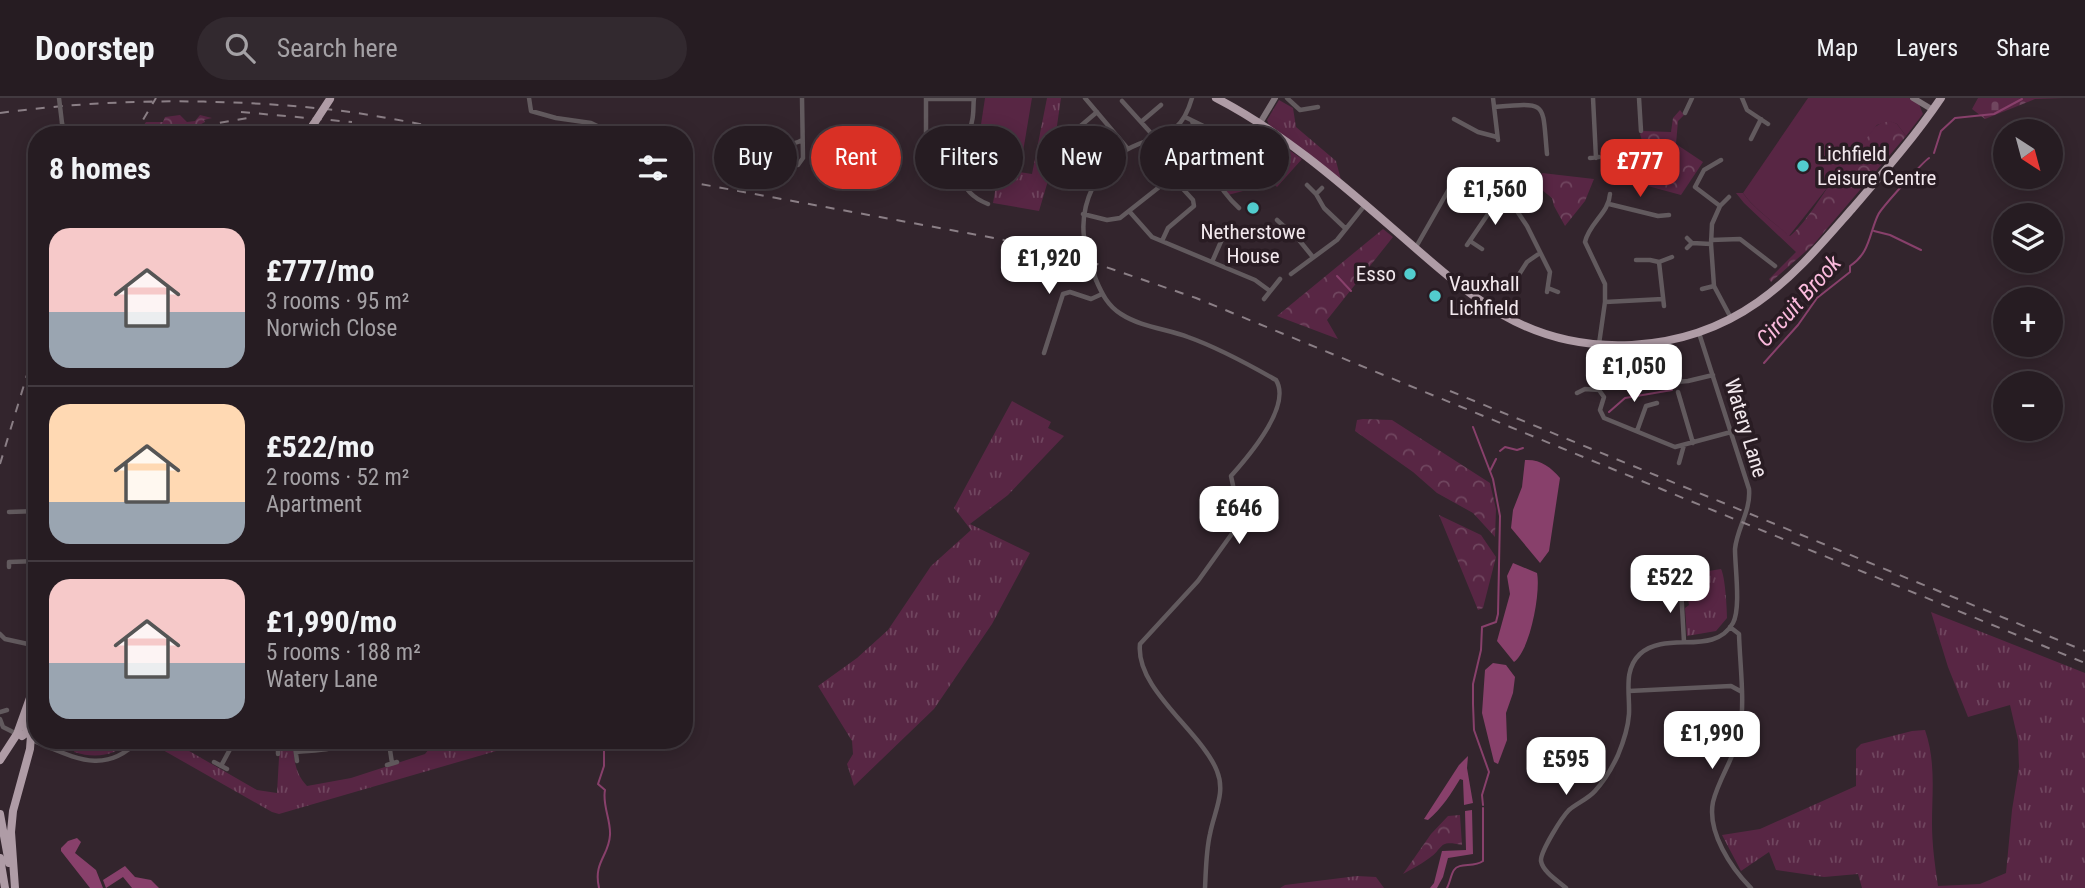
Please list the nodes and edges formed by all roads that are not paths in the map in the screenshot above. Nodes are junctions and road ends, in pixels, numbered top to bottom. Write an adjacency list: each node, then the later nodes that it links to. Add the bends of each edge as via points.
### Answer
1 (60, 98): 33 (street, bridge)
2 (529, 98): 35 (street, via 531,111)
3 (802, 98): 43 (street)
4 (926, 98): 5 (street); 36 (street)
5 (974, 98): 57 (street, via 961,174 969,192)
6 (1085, 98): 24 (street)
7 (1192, 98): 26 (street)
8 (1216, 98): 31 (highway)
9 (1275, 98): 31 (street)
10 (1287, 98): 21 (street, via 1300,110 1312,112)
11 (1493, 98): 22 (street)
12 (1593, 98): 47 (street)
13 (1639, 98): 41 (street, via 1641,129)
14 (1692, 98): 25 (street)
15 (1742, 98): 28 (street, via 1746,110)
16 (1913, 98): 23 (street)
17 (1941, 98): 23 (highway)
18 (330, 99): 34 (highway, bridge)
19 (1122, 101): 30 (street)
20 (1161, 105): 30 (street)
21 (1318, 107)
22 (1494, 107): 27 (street, via 1498,138); 46 (street, via 1532,104 1539,108)
23 (1933, 110): 97 (highway, via 1817,249 1768,294)
24 (1097, 113): 37 (street); 45 (street)
25 (1685, 113)
26 (1185, 117): 29 (street); 39 (street)
27 (1454, 119)
28 (1761, 119): 32 (street); 42 (street)
29 (1192, 121): 40 (street); 62 (street, via 1207,164)
30 (1141, 122): 38 (street)
31 (1260, 123): 59 (highway)
32 (1768, 124)
33 (62, 126)
34 (312, 126)
35 (597, 126)
36 (926, 126)
37 (1080, 126)
38 (1145, 126)
39 (1177, 126)
40 (1203, 126)
41 (1632, 127)
42 (1754, 137)
43 (802, 140): 43 (street, via 782,149 784,164 802,163)
44 (1140, 145): 45 (street)
45 (1128, 149)
46 (1548, 151)
47 (1595, 158)
48 (1717, 160): 61 (street, via 1704,170 1695,187)
49 (1539, 181): 63 (street, via 1536,191)
50 (1307, 185): 53 (street)
51 (1322, 188): 53 (street)
52 (1093, 189): 65 (street)
53 (1316, 194): 69 (street)
54 (1610, 194): 58 (street)
55 (1501, 195): 63 (street); 75 (street, via 1476,183 1456,183); 77 (street, via 1469,243)
56 (1729, 197): 61 (street)
57 (988, 204)
58 (1609, 204): 67 (street); 95 (street, via 1585,242 1604,281)
59 (1365, 205): 69 (street); 75 (highway)
60 (1658, 206): 67 (street)
61 (1720, 206): 72 (street)
62 (1239, 208)
63 (1516, 208): 78 (street)
64 (1129, 211): 65 (street, via 1114,220); 73 (street, via 1146,233); 73 (street, via 1167,180 1176,180 1194,206 1168,228)
65 (1083, 214): 92 (street, bridge, via 1084,237)
66 (1669, 215): 67 (street)
67 (1658, 216)
68 (1277, 220): 79 (street)
69 (1346, 229): 79 (street, via 1326,250)
70 (1231, 233): 82 (street, via 1223,237)
71 (1687, 238): 74 (street)
72 (1711, 239): 74 (street); 84 (street, via 1740,239); 88 (street)
73 (1162, 241): 82 (street)
74 (1692, 243): 76 (street)
75 (1415, 248): 99 (highway, via 1504,315 1545,332)
76 (1688, 248)
77 (1482, 249)
78 (1540, 253): 87 (street); 91 (street, via 1550,272 1547,290)
79 (1312, 256): 85 (street)
80 (1672, 257): 83 (street)
81 (1640, 258): 83 (street)
82 (1212, 262): 90 (street)
83 (1659, 262): 94 (street)
84 (1775, 266)
85 (1292, 271)
86 (1280, 279): 90 (street)
87 (1511, 283)
88 (1714, 286): 89 (street); 97 (street)
89 (1702, 289)
90 (1270, 291): 93 (street)
91 (1558, 292)
92 (1102, 294): 100 (street, via 1091,299 1063,294); 146 (street, via 1108,304 1135,321 1226,352 1276,380 1281,392 1254,451 1231,476 1240,519 1236,528 1198,581 1140,644 1141,665 1218,772 1220,803 1210,833)
93 (1264, 299)
94 (1663, 299): 95 (street); 96 (street)
95 (1605, 302): 99 (street)
96 (1664, 306)
97 (1731, 318): 98 (highway)
98 (1699, 332): 99 (highway, via 1654,344); 102 (street, Watery Lane)
99 (1599, 345)
100 (1044, 354)
101 (1653, 354): 102 (street, via 1640,357 1645,378 1653,385)
102 (1713, 374): 107 (street, Watery Lane)
103 (1678, 392): 108 (street)
104 (1577, 393): 106 (street, via 1599,390 1604,397 1601,415)
105 (1657, 403): 106 (street, via 1646,406)
106 (1637, 431): 109 (street, via 1675,447)
107 (1731, 432): 108 (street); 116 (street, Watery Lane, via 1750,498 1736,540 1736,617)
108 (1693, 443): 109 (street)
109 (1684, 445): 110 (street)
110 (1679, 463)
111 (28, 512): 112 (street)
112 (12, 514)
113 (28, 561): 114 (street, via 9,562)
114 (9, 567)
115 (1681, 589): 118 (street)
116 (1730, 627): 118 (street, via 1717,638); 121 (street, Watery Lane, via 1738,634)
117 (2, 639): 119 (street)
118 (1684, 642): 120 (street, via 1657,645 1639,654 1630,668)
119 (28, 644)
120 (1629, 691): 121 (street, via 1731,686); 147 (street, via 1628,718 1612,767 1593,794 1562,818 1542,854 1544,867)
121 (1741, 692): 148 (street, Watery Lane, via 1740,735 1712,814 1728,856)
122 (7, 710): 123 (street)
123 (0, 712)
124 (28, 712): 127 (highway)
125 (0, 719): 127 (street, via 3,727)
126 (28, 722): 127 (highway)
127 (23, 736): 128 (street); 136 (highway); 145 (highway, via 11,832)
128 (28, 738)
129 (55, 749): 130 (street, via 101,762)
130 (128, 749)
131 (230, 749): 140 (street)
132 (278, 749): 135 (street)
133 (296, 749): 137 (street)
134 (390, 749): 139 (street)
135 (278, 754)
136 (0, 760)
137 (296, 761)
138 (214, 762): 140 (street)
139 (392, 763)
140 (221, 765): 141 (street)
141 (227, 769)
142 (0, 814): 145 (highway)
143 (0, 858): 144 (highway)
144 (5, 888)
145 (14, 888)
146 (1205, 888)
147 (1566, 888)
148 (1751, 888)

